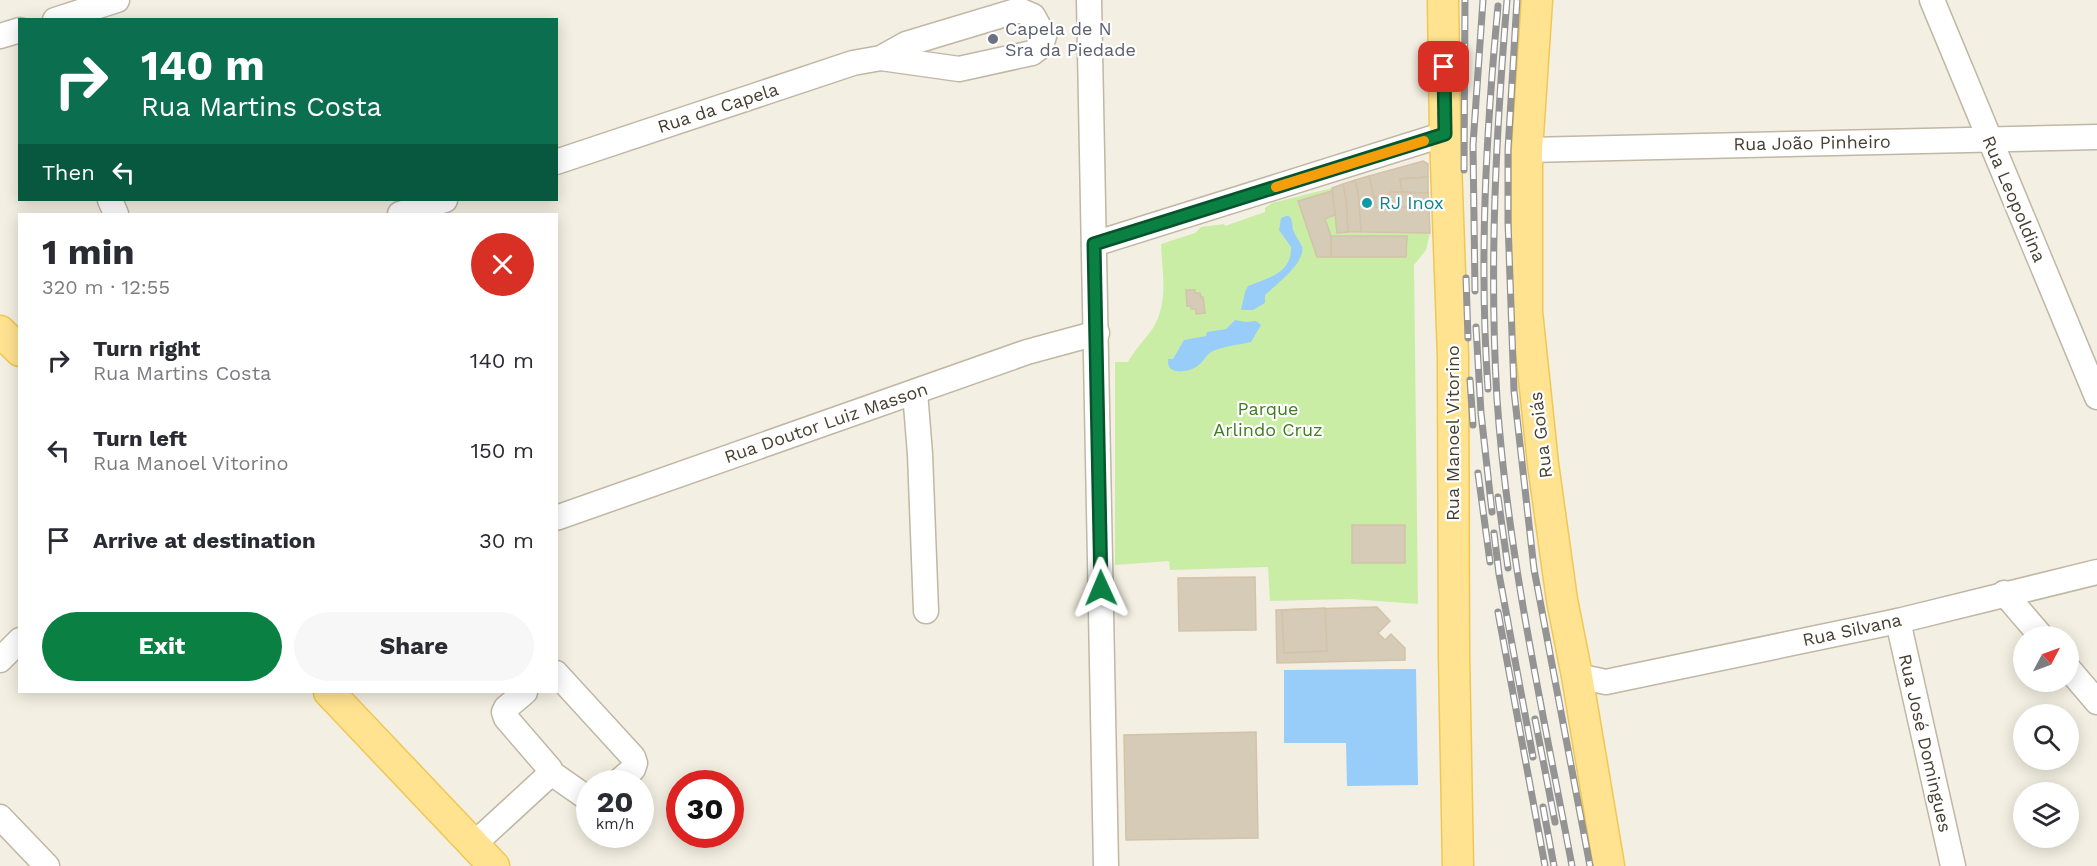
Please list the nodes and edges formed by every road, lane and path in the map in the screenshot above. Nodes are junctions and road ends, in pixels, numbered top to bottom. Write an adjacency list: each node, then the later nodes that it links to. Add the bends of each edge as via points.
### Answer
1 (117, 0): 6 (street)
2 (1443, 0): 10 (main road, Rua Manoel Vitorino)
3 (1537, 0): 13 (main road, Rua Goiás)
4 (1932, 0): 12 (street, Rua Leopoldina)
5 (1095, 2): 17 (street)
6 (61, 18)
7 (18, 31): 8 (street)
8 (0, 36)
9 (881, 58): 9 (street, Rua da Capela, via 959,69 1032,53 1041,46 1044,36 1033,16 1020,10 906,44); 14 (street, Rua da Capela, via 853,63)
10 (1445, 134): 17 (street); 43 (main road, Rua Manoel Vitorino, via 1453,357)
11 (2097, 136): 12 (street, Rua João Pinheiro)
12 (1989, 138): 13 (street, Rua João Pinheiro); 20 (street, Rua Leopoldina)
13 (1527, 150): 31 (main road, Rua Goiás, via 1527,312 1562,600)
14 (558, 161)
15 (442, 201): 16 (street)
16 (403, 213)
17 (1094, 244): 18 (street)
18 (1097, 333): 19 (street, Rua Doutor Luiz Masson, via 1027,352); 42 (street)
19 (915, 392): 21 (street, Rua Doutor Luiz Masson); 24 (street)
20 (2097, 397)
21 (558, 517)
22 (2097, 572): 23 (street, Rua Silvana)
23 (2004, 593): 25 (street, Rua Silvana); 26 (street)
24 (926, 611)
25 (1898, 621): 31 (street, Rua Silvana, via 1606,682); 45 (street, Rua José Domingues)
26 (2032, 626)
27 (18, 642): 28 (street)
28 (0, 660)
29 (558, 675): 35 (street, via 633,757)
30 (2079, 681): 34 (street)
31 (1580, 691): 44 (main road, Rua Goiás)
32 (330, 693): 39 (main road)
33 (524, 693): 36 (street, via 504,712)
34 (2097, 702)
35 (633, 770)
36 (550, 772): 37 (street); 39 (street)
37 (576, 790)
38 (0, 816): 40 (street)
39 (473, 845): 41 (main road)
40 (47, 866)
41 (494, 866)
42 (1106, 866)
43 (1458, 866)
44 (1608, 866)
45 (1953, 866)

